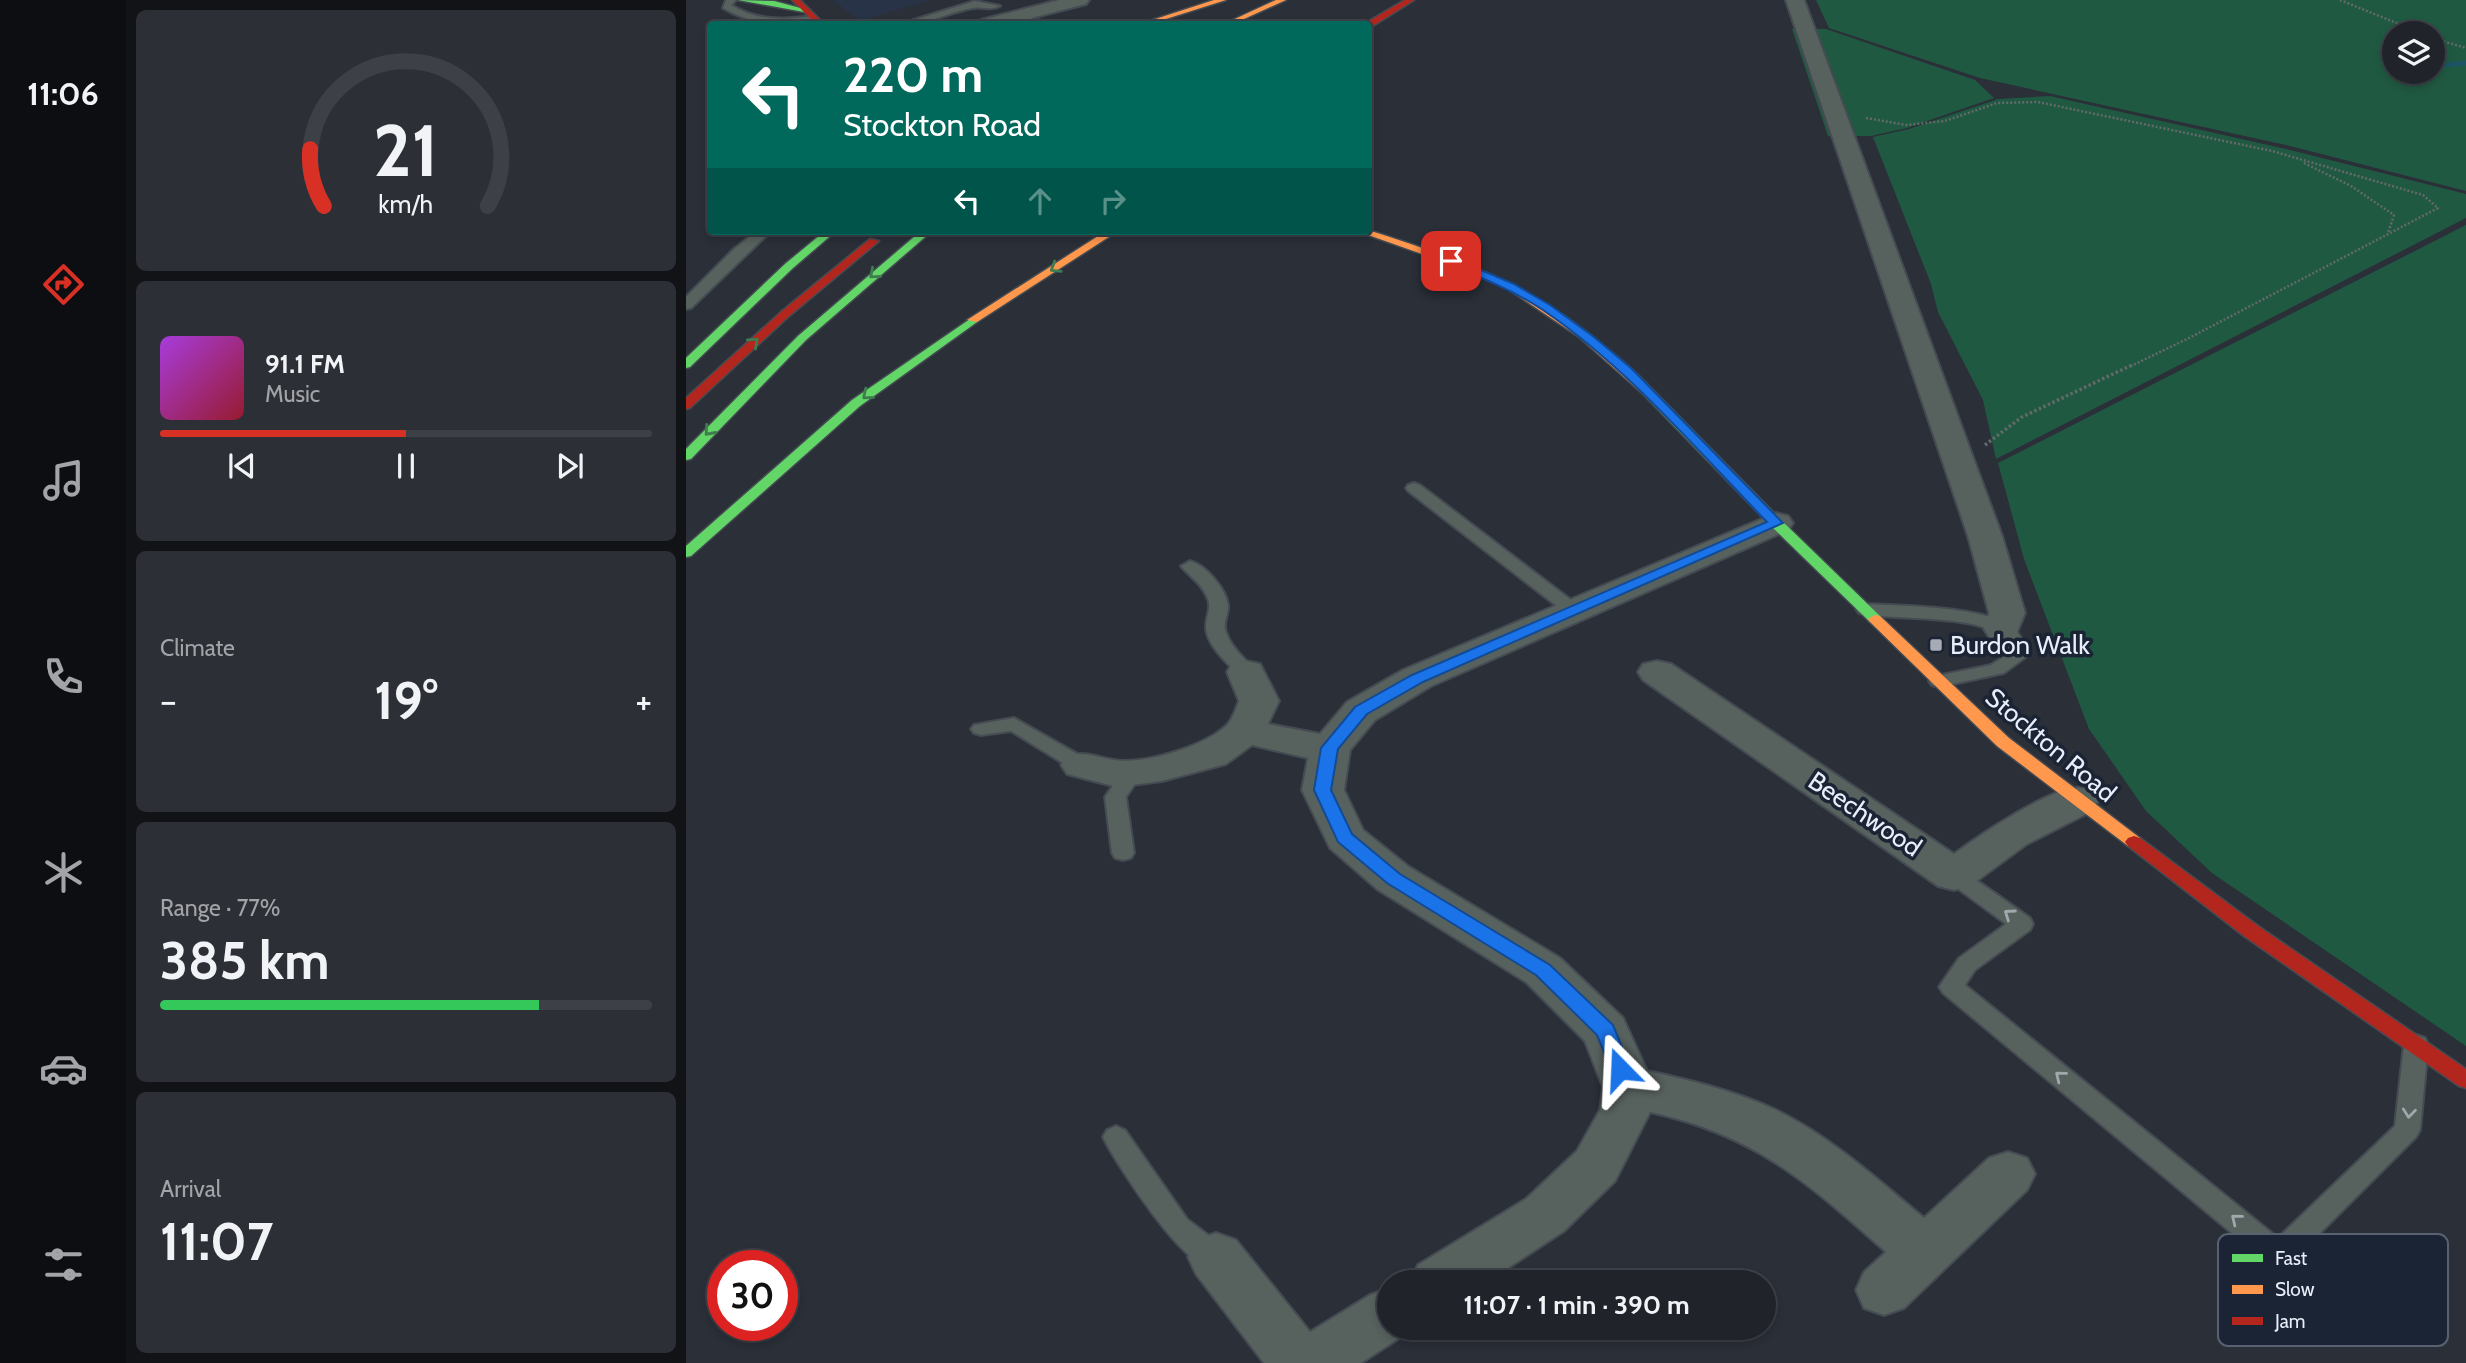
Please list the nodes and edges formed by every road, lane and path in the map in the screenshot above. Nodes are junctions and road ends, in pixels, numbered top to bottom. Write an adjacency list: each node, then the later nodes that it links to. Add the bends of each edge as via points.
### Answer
1 (731, 0): 11 (lane, via 726,6)
2 (742, 0): 9 (main road, via 774,3)
3 (1080, 0): 10 (street)
4 (1222, 0): 17 (main road)
5 (1410, 0): 21 (main road)
6 (1795, 0): 24 (street)
7 (2340, 0): 20 (path)
8 (1288, 4): 18 (main road); 19 (main road)
9 (808, 14): 12 (lane)
10 (1015, 17): 15 (street); 16 (lane)
11 (761, 21)
12 (785, 21)
13 (916, 21): 14 (lane, via 975,4 997,8)
14 (957, 21)
15 (1000, 21)
16 (1030, 21)
17 (1154, 21)
18 (1237, 21)
19 (1264, 21)
20 (2392, 21)
21 (1372, 23)
22 (2445, 42): 23 (path)
23 (2466, 48)
24 (1832, 105): 25 (path, via 1866,118 1906,125 1945,121 1997,103 2038,102); 37 (street)
25 (2272, 151): 27 (path, via 2359,188 2394,215); 27 (path, via 2423,195 2438,208)
26 (1372, 234): 39 (main road, Stockton Road, via 1463,266 1546,307 1627,371)
27 (2388, 234): 37 (path, via 2191,337 2022,417)
28 (760, 235): 33 (lane)
29 (826, 235): 34 (main road)
30 (883, 235): 35 (main road, one-way to 30, via 785,313)
31 (922, 235): 36 (main road, one-way to 36, via 818,323)
32 (1106, 235): 40 (main road, one-way to 40, via 881,384)
33 (686, 305)
34 (686, 364)
35 (686, 405)
36 (686, 456)
37 (1960, 465): 44 (street, via 2007,613)
38 (1414, 488): 43 (lane)
39 (1776, 523): 42 (main road, Stockton Road); 43 (street)
40 (686, 553)
41 (1190, 566): 45 (lane, via 1215,597 1219,606 1215,627)
42 (1865, 609): 44 (lane, via 1956,618); 47 (main road, Stockton Road)
43 (1573, 610): 50 (street, via 1395,691 1361,711)
44 (2002, 629): 47 (lane, via 2015,640 2018,656 1997,669)
45 (1246, 672): 49 (street, via 1259,701)
46 (1657, 672): 55 (street, Beechwood)
47 (1939, 681): 53 (main road, Stockton Road, via 2003,742)
48 (981, 729): 51 (lane, via 1014,724)
49 (1245, 731): 50 (street); 52 (street, via 1212,755)
50 (1330, 748): 58 (street, via 1322,790 1345,838 1393,878 1543,970 1606,1031)
51 (1081, 765): 52 (street, via 1117,774)
52 (1133, 772): 54 (lane, via 1115,797)
53 (2077, 801): 55 (street, via 2012,834); 56 (main road, Stockton Road, via 2251,931)
54 (1123, 853)
55 (1954, 875): 61 (lane, one-way to 55, via 1951,987 1968,964 2022,924)
56 (2416, 1045): 57 (main road, Stockton Road); 62 (lane, one-way to 62, via 2407,1130)
57 (2466, 1080)
58 (1628, 1087): 63 (street, via 1716,1109 1769,1131 1853,1191); 65 (street, via 1625,1111 1596,1166 1545,1215)
59 (1116, 1137): 64 (lane, via 1177,1227)
60 (2008, 1174): 63 (street)
61 (2254, 1234)
62 (2301, 1234)
63 (1925, 1252): 66 (street)
64 (1216, 1257): 68 (street)
65 (1458, 1270)
66 (1884, 1290)
67 (1377, 1321): 69 (street)
68 (1299, 1363)
69 (1311, 1363)

